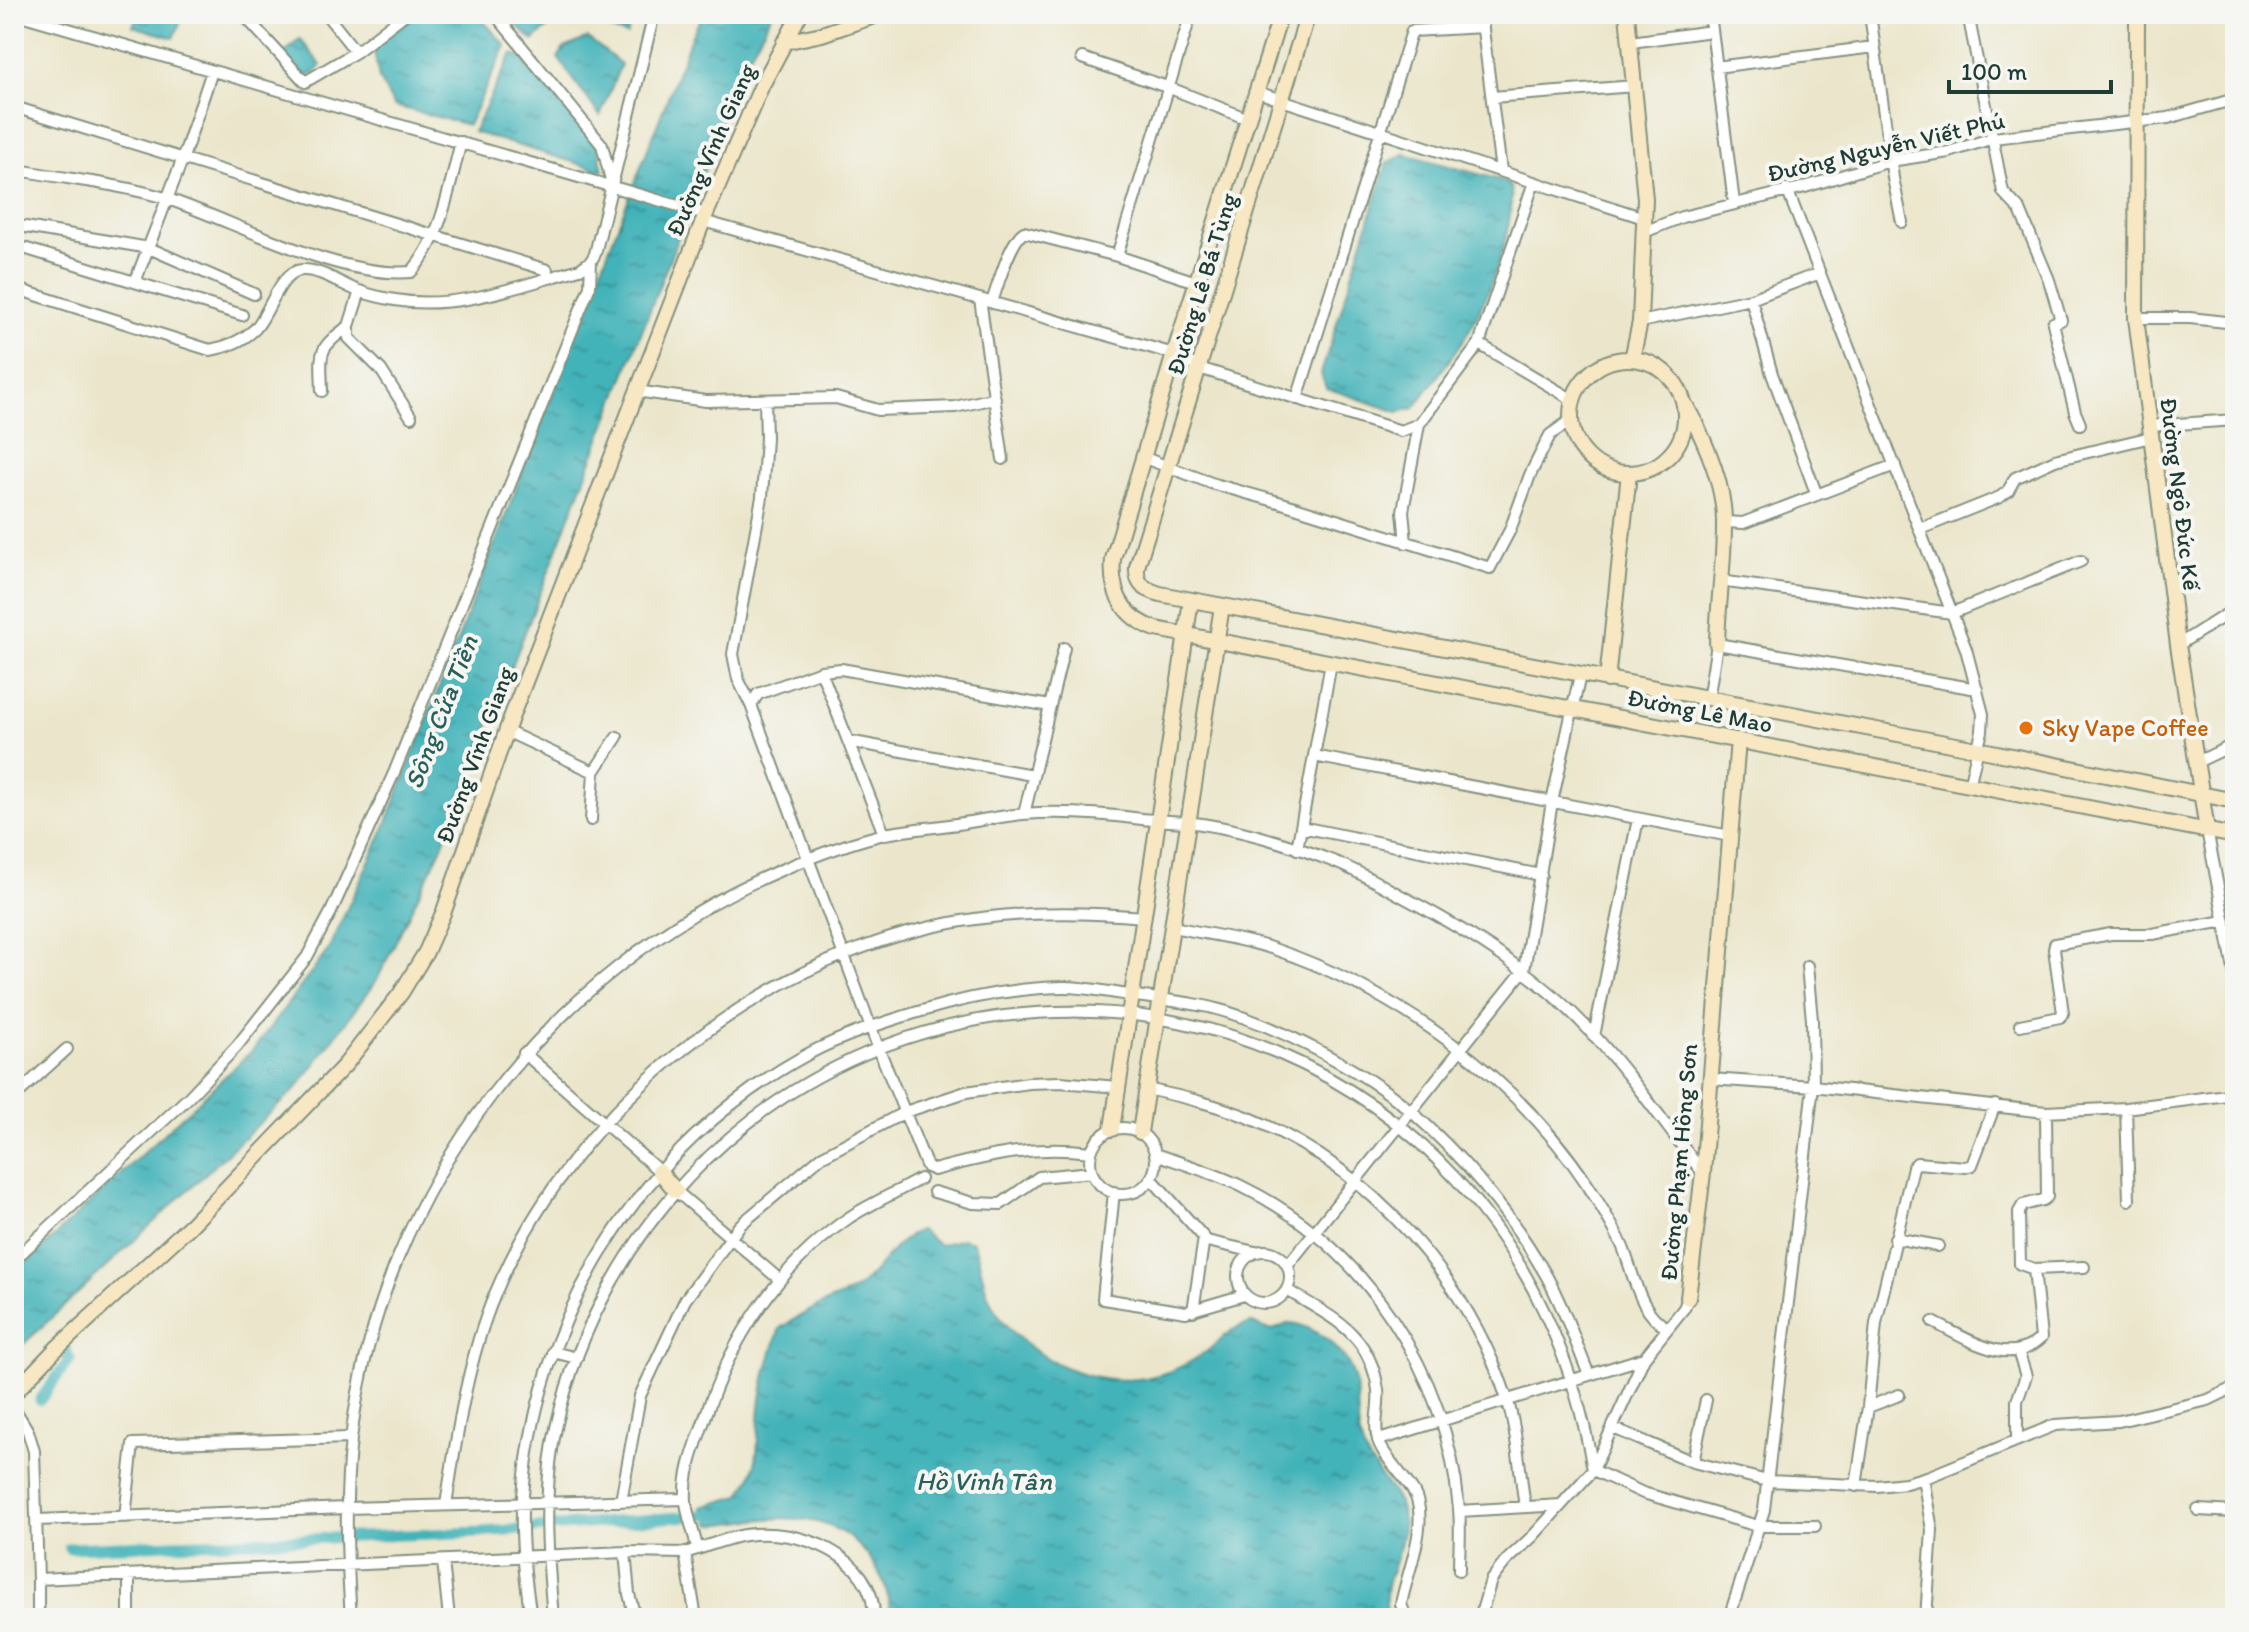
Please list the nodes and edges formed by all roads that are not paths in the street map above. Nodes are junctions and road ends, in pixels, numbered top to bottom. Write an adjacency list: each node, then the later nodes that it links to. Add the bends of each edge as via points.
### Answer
1 (17, 14): 26 (street)
2 (243, 14): 23 (street, via 305,82)
3 (326, 14): 23 (street)
4 (405, 14): 23 (street)
5 (495, 14): 44 (street, via 602,145)
6 (654, 14): 44 (street)
7 (800, 14): 20 (street, Đường Vĩnh Giang)
8 (880, 14): 20 (street)
9 (1191, 14): 28 (street)
10 (1281, 14): 29 (street, Đường Lê Bá Tùng)
11 (1308, 14): 32 (street, Đường Lê Bá Tùng)
12 (1481, 14): 18 (street)
13 (1627, 14): 21 (street)
14 (1710, 14): 19 (street)
15 (1870, 14): 22 (street)
16 (1968, 14): 37 (street)
17 (2137, 14): 35 (street, Đường Ngô Đức Kế)
18 (1483, 27): 30 (street); 36 (street, via 1412,31)
19 (1712, 31): 21 (street); 25 (street)
20 (784, 42): 48 (street, Đường Vĩnh Giang)
21 (1631, 42): 27 (street)
22 (1874, 47): 25 (street); 40 (street)
23 (356, 52)
24 (1082, 58): 28 (street)
25 (1716, 67): 47 (street)
26 (212, 71): 38 (street); 39 (street)
27 (1635, 86): 30 (street); 51 (street)
28 (1170, 88): 34 (street); 55 (street)
29 (1257, 92): 32 (street); 34 (street, Đường Lê Bá Tùng)
30 (1492, 97): 42 (street)
31 (2235, 99): 35 (street, Đường Nguyễn Viết Phú)
32 (1283, 100): 36 (street); 75 (street, Đường Lê Bá Tùng)
33 (14, 107): 39 (street)
34 (1248, 119): 60 (street, Đường Lê Bá Tùng)
35 (2136, 123): 37 (street, Đường Nguyễn Viết Phú); 68 (street, Đường Ngô Đức Kế)
36 (1381, 132): 42 (street); 79 (street)
37 (1993, 138): 40 (street, Đường Nguyễn Viết Phú, via 1949,152); 87 (street, via 2003,192 2020,210 2049,280 2061,320 2053,323)
38 (461, 142): 44 (street); 52 (street)
39 (183, 158): 46 (street); 52 (street)
40 (1890, 161): 45 (street, Đường Nguyễn Viết Phú); 49 (street)
41 (14, 169): 46 (street)
42 (1501, 171): 43 (street)
43 (1534, 182): 51 (street); 72 (street)
44 (618, 188): 48 (street); 56 (street)
45 (1787, 189): 47 (street, Đường Nguyễn Viết Phú); 58 (street)
46 (167, 199): 52 (street, via 332,262 389,274 411,272); 54 (street)
47 (1734, 203): 51 (street, Đường Nguyễn Viết Phú)
48 (700, 215): 64 (street); 77 (street, Đường Vĩnh Giang)
49 (1902, 222)
50 (14, 225): 54 (street)
51 (1644, 225): 69 (street)
52 (434, 236): 57 (street)
53 (14, 245): 59 (street)
54 (149, 248): 59 (street); 63 (street)
55 (1117, 256): 60 (street); 66 (street, via 1023,232)
56 (591, 261): 62 (street, via 580,269 467,299 404,301); 198 (street, via 590,286 400,758 307,957 189,1097)
57 (547, 270)
58 (1820, 273): 65 (street); 91 (street)
59 (135, 282): 67 (street)
60 (1196, 282): 73 (street, Đường Lê Bá Tùng)
61 (14, 288): 62 (street, via 210,350 231,346 256,329 287,276 301,270)
62 (360, 291): 71 (street)
63 (254, 294)
64 (980, 299): 66 (street); 78 (street)
65 (1751, 299): 69 (street); 94 (street)
66 (992, 302): 73 (street)
67 (242, 315)
68 (2136, 318): 70 (street); 88 (street, Đường Ngô Đức Kế)
69 (1640, 322): 74 (street)
70 (2235, 323)
71 (349, 326): 76 (street, via 324,346); 83 (street, via 350,341 381,370)
72 (1479, 344): 81 (street); 86 (street)
73 (1174, 354): 75 (street); 89 (street, Đường Lê Bá Tùng)
74 (1632, 359): 81 (street, via 1595,369); 82 (street, via 1665,372)
75 (1199, 368): 79 (street); 92 (street, Đường Lê Bá Tùng)
76 (322, 391)
77 (636, 391): 80 (street, via 693,400); 120 (street, Đường Vĩnh Giang)
78 (995, 398): 80 (street, via 955,407 878,410 836,398); 90 (street)
79 (1297, 399): 86 (street, via 1401,431)
80 (765, 400): 117 (street, via 762,497 733,654)
81 (1573, 400): 84 (street)
82 (1684, 403): 93 (street, via 1681,439 1671,454 1658,466); 95 (street, via 1717,478)
83 (411, 417)
84 (1571, 420): 93 (street, via 1586,455 1602,467); 97 (street, via 1550,435 1490,568)
85 (2235, 420): 88 (street)
86 (1419, 424): 97 (street, via 1403,511)
87 (2080, 424)
88 (2150, 432): 96 (street, via 2055,460 2015,478 2000,497); 109 (street, Đường Ngô Đức Kế)
89 (1142, 457): 92 (street); 105 (street, Đường Lê Bá Tùng, via 1113,559 1113,582 1119,600 1136,620)
90 (1003, 459)
91 (1895, 465): 94 (street); 96 (street)
92 (1168, 467): 97 (street); 100 (street, Đường Lê Bá Tùng, via 1137,567 1140,584)
93 (1629, 473): 114 (street)
94 (1816, 493): 95 (street, via 1743,523)
95 (1725, 522): 99 (street)
96 (1920, 529): 104 (street)
97 (1406, 543)
98 (2081, 561): 104 (street)
99 (1720, 581): 104 (street); 108 (street)
100 (1160, 594): 101 (street, Đường Lê Mao)
101 (1191, 600): 102 (street, Đường Lê Mao); 106 (street)
102 (1222, 606): 107 (street); 113 (street, Đường Lê Mao)
103 (2235, 609): 109 (street)
104 (1952, 613): 115 (street)
105 (1156, 629): 106 (street, Đường Lê Mao)
106 (1186, 635): 107 (street, Đường Lê Mao); 137 (street)
107 (1217, 641): 111 (street, Đường Lê Mao); 138 (street)
108 (1717, 644): 115 (street); 116 (street)
109 (2178, 645): 127 (street, Đường Ngô Đức Kế)
110 (1064, 648): 118 (street)
111 (1331, 663): 119 (street, Đường Lê Mao); 126 (street)
112 (821, 671): 117 (street, via 758,694); 118 (street, via 851,670); 123 (street)
113 (1580, 675): 114 (street, Đường Lê Mao); 119 (street)
114 (1607, 680): 116 (street, Đường Lê Mao)
115 (1977, 689): 125 (street, via 1983,714)
116 (1708, 700): 125 (street, Đường Lê Mao)
117 (751, 705): 145 (street)
118 (1050, 706): 129 (street)
119 (1572, 709): 122 (street, Đường Lê Mao); 133 (street)
120 (506, 731): 128 (street); 216 (street, Đường Vĩnh Giang, via 444,911 401,993 345,1065 191,1225)
121 (617, 737): 128 (street)
122 (1738, 740): 130 (street, Đường Lê Mao); 142 (street, Đường Phạm Hồng Sơn)
123 (848, 741): 129 (street); 141 (street)
124 (2235, 744): 127 (street)
125 (1977, 749): 130 (street); 131 (street, Đường Lê Mao)
126 (1314, 756): 133 (street); 139 (street)
127 (2195, 763): 131 (street, Đường Ngô Đức Kế)
128 (594, 772): 136 (street)
129 (1032, 775): 134 (street)
130 (1969, 786): 140 (street, Đường Lê Mao)
131 (2200, 794): 132 (street, Đường Lê Mao); 140 (street, Đường Ngô Đức Kế)
132 (2235, 801)
133 (1552, 802): 135 (street); 146 (street)
134 (1024, 814): 137 (street); 141 (street)
135 (1638, 819): 142 (street); 160 (street)
136 (591, 820)
137 (1158, 821): 138 (street); 147 (street)
138 (1189, 822): 144 (street); 149 (street)
139 (1301, 827): 144 (street); 146 (street)
140 (2207, 830): 143 (street, Đường Lê Mao); 148 (street, Đường Ngô Đức Kế)
141 (884, 834): 145 (street)
142 (1730, 836): 165 (street, Đường Phạm Hồng Sơn)
143 (2235, 836)
144 (1297, 849): 152 (street, via 1340,864 1438,915)
145 (810, 857): 150 (street); 164 (street, via 684,918 573,1003)
146 (1541, 875): 152 (street)
147 (1144, 917): 150 (street, via 1061,912 973,919 901,935); 154 (street)
148 (2225, 921): 153 (street, Đường Ngô Đức Kế); 158 (street, via 2055,944 2063,1013)
149 (1173, 927): 155 (street); 163 (street, via 1272,948 1320,967 1411,1015)
150 (846, 955): 159 (street); 176 (street, via 758,996 707,1031)
151 (1807, 966): 166 (street)
152 (1524, 970): 160 (street); 163 (street)
153 (2235, 975)
154 (1132, 995): 155 (street); 156 (street); 159 (street, via 1064,987 968,997)
155 (1162, 999): 157 (street); 173 (street, via 1212,1008 1259,1025 1329,1057)
156 (1129, 1014): 157 (street); 161 (street, via 1070,1010 992,1016); 167 (street)
157 (1159, 1019): 168 (street); 177 (street, via 1227,1034 1288,1057)
158 (2020, 1025)
159 (871, 1026): 161 (street); 182 (street, via 812,1052 756,1086 705,1125)
160 (1594, 1036): 184 (street)
161 (878, 1047): 174 (street); 188 (street, via 818,1075 761,1111)
162 (67, 1049): 169 (street)
163 (1460, 1049): 173 (street); 208 (street, via 1511,1094 1588,1185 1621,1242 1649,1314)
164 (524, 1053): 176 (street); 224 (street, via 441,1169 409,1232 363,1367)
165 (1710, 1079): 166 (street); 184 (street, Đường Phạm Hồng Sơn)
166 (1813, 1086): 171 (street); 230 (street)
167 (1118, 1087): 174 (street, via 1060,1082 997,1086); 178 (street)
168 (1147, 1089): 179 (street); 187 (street, via 1253,1120)
169 (16, 1093)
170 (2235, 1094): 172 (street)
171 (1995, 1105): 175 (street); 194 (street, via 1972,1165 1914,1164)
172 (2126, 1108): 175 (street); 191 (street)
173 (1410, 1110): 177 (street); 213 (street, via 1501,1207 1548,1278)
174 (905, 1112): 180 (street, via 932,1170 1025,1149); 195 (street, via 821,1157)
175 (2046, 1112): 201 (street, via 2047,1197 2023,1205 2019,1212 2020,1264)
176 (604, 1122): 182 (street); 234 (street, via 542,1203 495,1294 462,1399)
177 (1399, 1125): 187 (street); 214 (street, via 1456,1178 1504,1240 1544,1307)
178 (1112, 1129): 179 (street); 180 (street)
179 (1140, 1132): 181 (street)
180 (1091, 1152): 183 (street)
181 (1155, 1154): 185 (street); 192 (street, via 1241,1186)
182 (659, 1171): 188 (street); 210 (street, via 589,1270)
183 (1092, 1172): 189 (street, via 1039,1177 1001,1204); 190 (street)
184 (1703, 1173): 205 (street, Đường Phạm Hồng Sơn)
185 (1151, 1178): 190 (street, via 1135,1191); 193 (street)
186 (920, 1179): 202 (street, via 850,1217)
187 (1354, 1180): 192 (street); 218 (street, via 1438,1266 1476,1328)
188 (676, 1191): 195 (street); 211 (street, via 625,1257)
189 (934, 1192)
190 (1114, 1192): 206 (street, via 1103,1299)
191 (2129, 1200)
192 (1312, 1232): 199 (street); 222 (street, via 1352,1266 1381,1301 1428,1383)
193 (1204, 1238): 197 (street); 206 (street)
194 (1895, 1238): 196 (street); 220 (street, via 1876,1323)
195 (730, 1239): 202 (street); 232 (street, via 685,1300 640,1396)
196 (1938, 1246)
197 (1255, 1252): 199 (street, via 1274,1253); 204 (street, via 1239,1271)
198 (14, 1260)
199 (1288, 1265): 203 (street)
200 (2084, 1267): 201 (street)
201 (2034, 1269): 209 (street, via 2041,1338)
202 (780, 1280): 233 (street, via 739,1336 713,1395 688,1470)
203 (1287, 1290): 204 (street, via 1267,1304); 225 (street, via 1350,1330 1372,1360)
204 (1244, 1295): 206 (street)
205 (1688, 1298): 208 (street, Đường Phạm Hồng Sơn)
206 (1193, 1311)
207 (1933, 1322): 209 (street, via 1987,1349)
208 (1667, 1328): 212 (street, Đường Phạm Hồng Sơn)
209 (2018, 1351): 226 (street, via 2026,1376 2017,1401)
210 (553, 1352): 211 (street); 238 (street, via 533,1423)
211 (577, 1358): 237 (street, via 553,1444)
212 (1644, 1358): 213 (street); 223 (street, Đường Phạm Hồng Sơn)
213 (1589, 1375): 214 (street)
214 (1573, 1380): 218 (street); 228 (street)
215 (2235, 1387): 226 (street, via 2208,1400 2111,1423 2055,1425)
216 (14, 1393)
217 (1899, 1395): 220 (street)
218 (1507, 1400): 222 (street); 236 (street)
219 (1706, 1400): 227 (street)
220 (1868, 1407): 231 (street)
221 (14, 1408): 244 (street, via 34,1451)
222 (1441, 1421): 225 (street); 240 (street)
223 (1613, 1428): 227 (street); 228 (street, Đường Phạm Hồng Sơn)
224 (351, 1438): 242 (street); 243 (street, via 133,1444)
225 (1379, 1440): 266 (street, via 1416,1494 1421,1514 1401,1604)
226 (2017, 1440): 229 (street)
227 (1693, 1462): 230 (street)
228 (1593, 1470): 235 (street, Đường Phạm Hồng Sơn); 245 (street, via 1643,1493)
229 (1923, 1478): 231 (street); 269 (street, via 1932,1530)
230 (1767, 1481): 231 (street); 245 (street)
231 (1856, 1486)
232 (621, 1501): 233 (street); 237 (street)
233 (686, 1503): 247 (street)
234 (446, 1505): 238 (street); 242 (street)
235 (1561, 1505): 236 (street); 267 (street, Đường Phạm Hồng Sơn, via 1491,1580)
236 (1525, 1507): 240 (street)
237 (547, 1508): 238 (street); 250 (street)
238 (522, 1509): 251 (street)
239 (2198, 1510): 241 (street)
240 (1460, 1511): 254 (street)
241 (2235, 1512)
242 (346, 1513): 243 (street); 253 (street)
243 (125, 1517): 244 (street)
244 (37, 1520): 256 (street)
245 (1758, 1526): 246 (street); 268 (street)
246 (1815, 1526)
247 (697, 1549): 249 (street); 265 (street, via 745,1535 787,1536 824,1546 844,1557 864,1579)
248 (625, 1552): 249 (street); 250 (street); 263 (street)
249 (685, 1553): 264 (street)
250 (547, 1557): 251 (street); 262 (street)
251 (523, 1558): 252 (street); 261 (street)
252 (443, 1561): 253 (street); 260 (street)
253 (347, 1565): 255 (street); 259 (street)
254 (1459, 1570)
255 (129, 1576): 256 (street); 258 (street)
256 (38, 1579): 257 (street)
257 (38, 1618)
258 (129, 1618)
259 (351, 1618)
260 (449, 1618)
261 (531, 1618)
262 (553, 1618)
263 (635, 1618)
264 (696, 1618)
265 (874, 1618)
266 (1406, 1618)
267 (1480, 1618)
268 (1729, 1618)
269 (1926, 1618)

